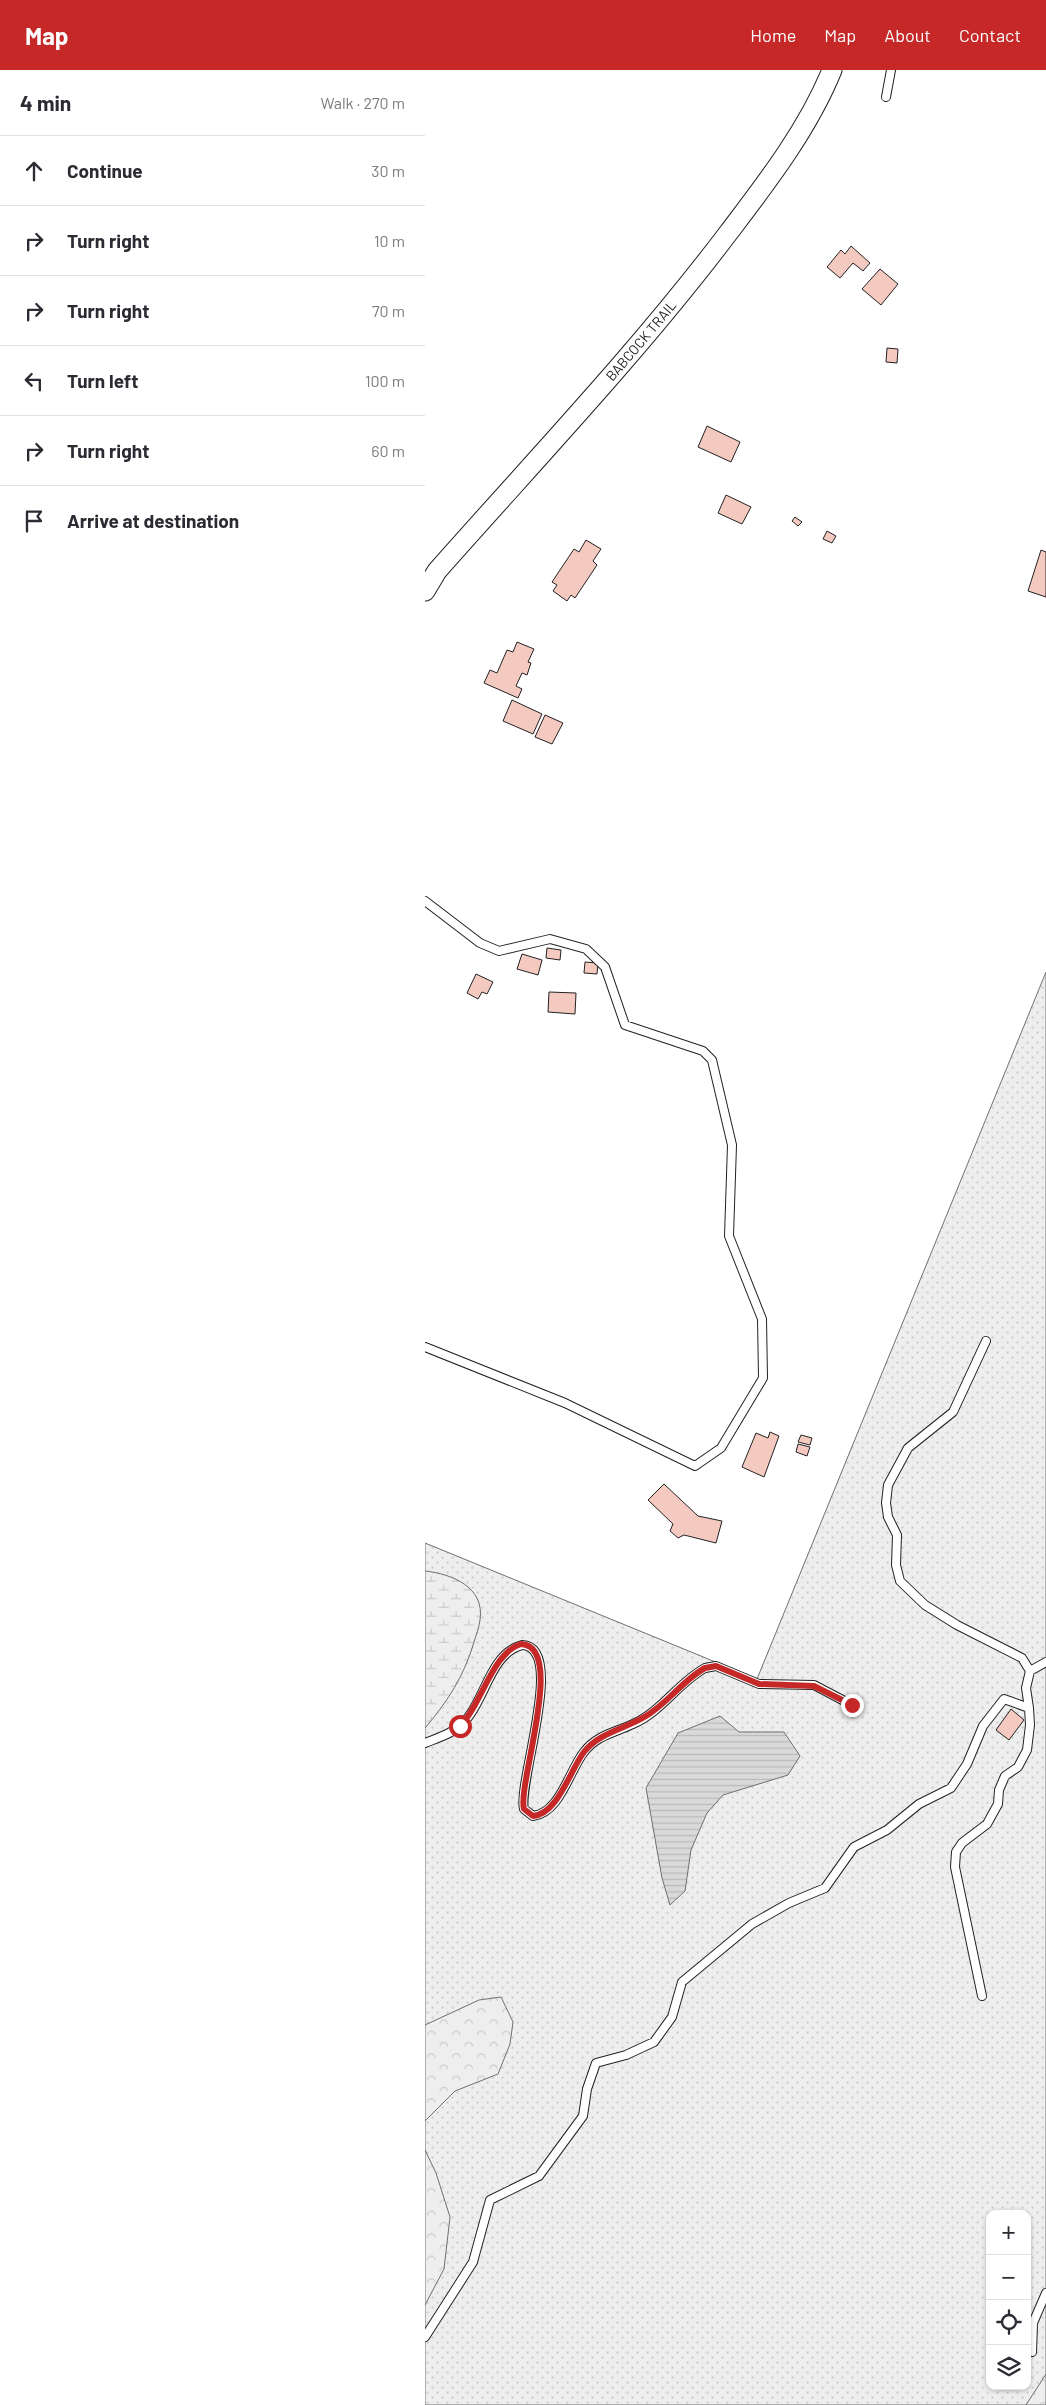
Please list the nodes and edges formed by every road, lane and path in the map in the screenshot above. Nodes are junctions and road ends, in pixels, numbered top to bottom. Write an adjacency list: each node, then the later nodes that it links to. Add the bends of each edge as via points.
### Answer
1 (832, 70): 4 (street, BABCOCK TRAIL, via 769,179 689,285 437,571)
2 (891, 70): 3 (lane)
3 (886, 96)
4 (425, 591)
5 (425, 901): 7 (lane, via 480,943 499,951 550,939 586,949 605,967 625,1026 703,1051 712,1060 733,1145 729,1236 763,1319 763,1378 721,1448 695,1466 565,1403)
6 (986, 1340): 9 (lane, via 953,1412 908,1448 888,1485 886,1503 888,1517 897,1535 896,1565 900,1581 925,1605 1022,1658)
7 (425, 1347)
8 (1046, 1662): 9 (lane)
9 (1030, 1671): 11 (lane, via 1026,1688)
10 (852, 1705): 12 (lane, via 814,1686 759,1684 716,1666 705,1668 654,1712 595,1741 579,1759 553,1805 543,1814 533,1816 524,1809 522,1795 536,1729 541,1668 533,1650 521,1644 502,1657 466,1720 454,1731)
11 (1029, 1708): 13 (lane, via 1027,1750 1019,1767 1005,1776 998,1804 987,1824 961,1843 956,1852 956,1874); 15 (lane, via 1003,1699 983,1726 967,1764 951,1788 919,1804 887,1830 854,1847 825,1888 751,1924 682,1982 671,2017 654,2042 626,2055 596,2063 587,2089 583,2116 539,2176 490,2200 473,2262)
12 (425, 1743)
13 (982, 1996)
14 (1046, 2293): 16 (lane, via 1033,2323)
15 (425, 2337)
16 (1032, 2352)

